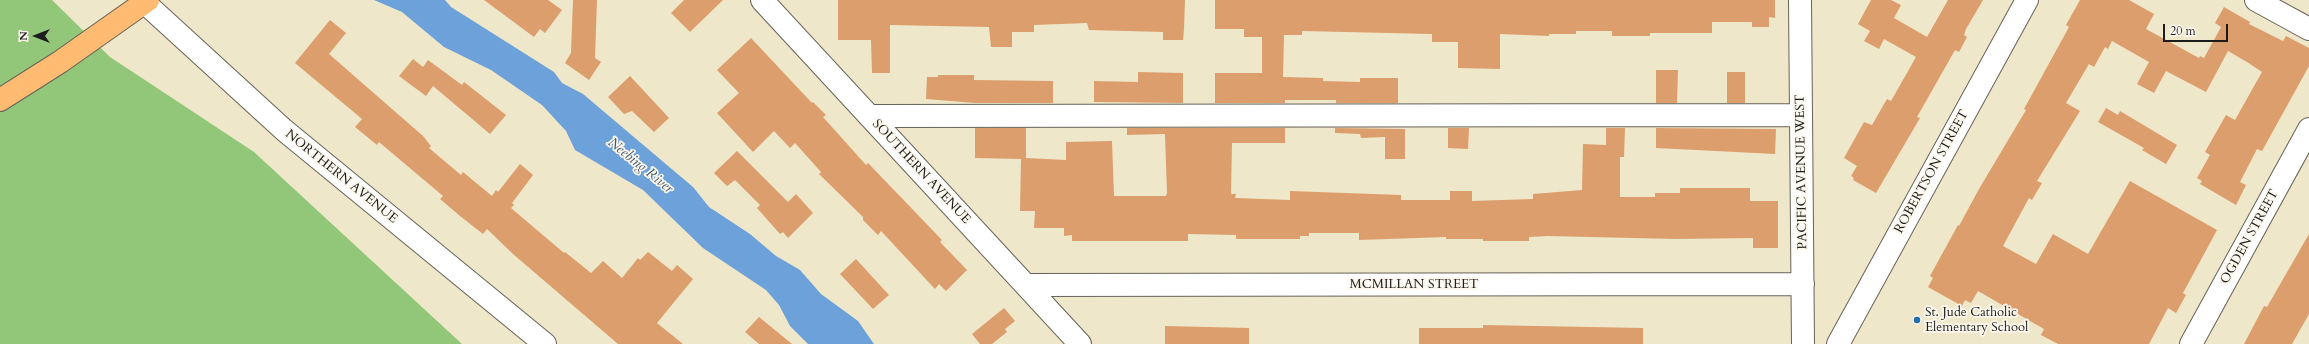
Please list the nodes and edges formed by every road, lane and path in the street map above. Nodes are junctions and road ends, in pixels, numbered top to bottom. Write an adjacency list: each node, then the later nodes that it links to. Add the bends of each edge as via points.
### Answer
1 (762, 0): 9 (street, SOUTHERN AVENUE)
2 (1800, 0): 8 (street, PACIFIC AVENUE WEST)
3 (2027, 0): 16 (street, ROBERTSON STREET)
4 (2256, 0): 6 (street)
5 (147, 1): 7 (main road); 13 (street, NORTHERN AVENUE, via 284,130)
6 (2309, 29)
7 (0, 100)
8 (1801, 115): 9 (street); 11 (street, PACIFIC AVENUE WEST)
9 (869, 116): 12 (street, SOUTHERN AVENUE)
10 (2309, 129): 17 (street, OGDEN STREET)
11 (1803, 284): 12 (street, MCMILLAN STREET); 15 (street, PACIFIC AVENUE WEST)
12 (1026, 285): 14 (street, SOUTHERN AVENUE)
13 (545, 344)
14 (1080, 344)
15 (1803, 344)
16 (1838, 344)
17 (2191, 344)

